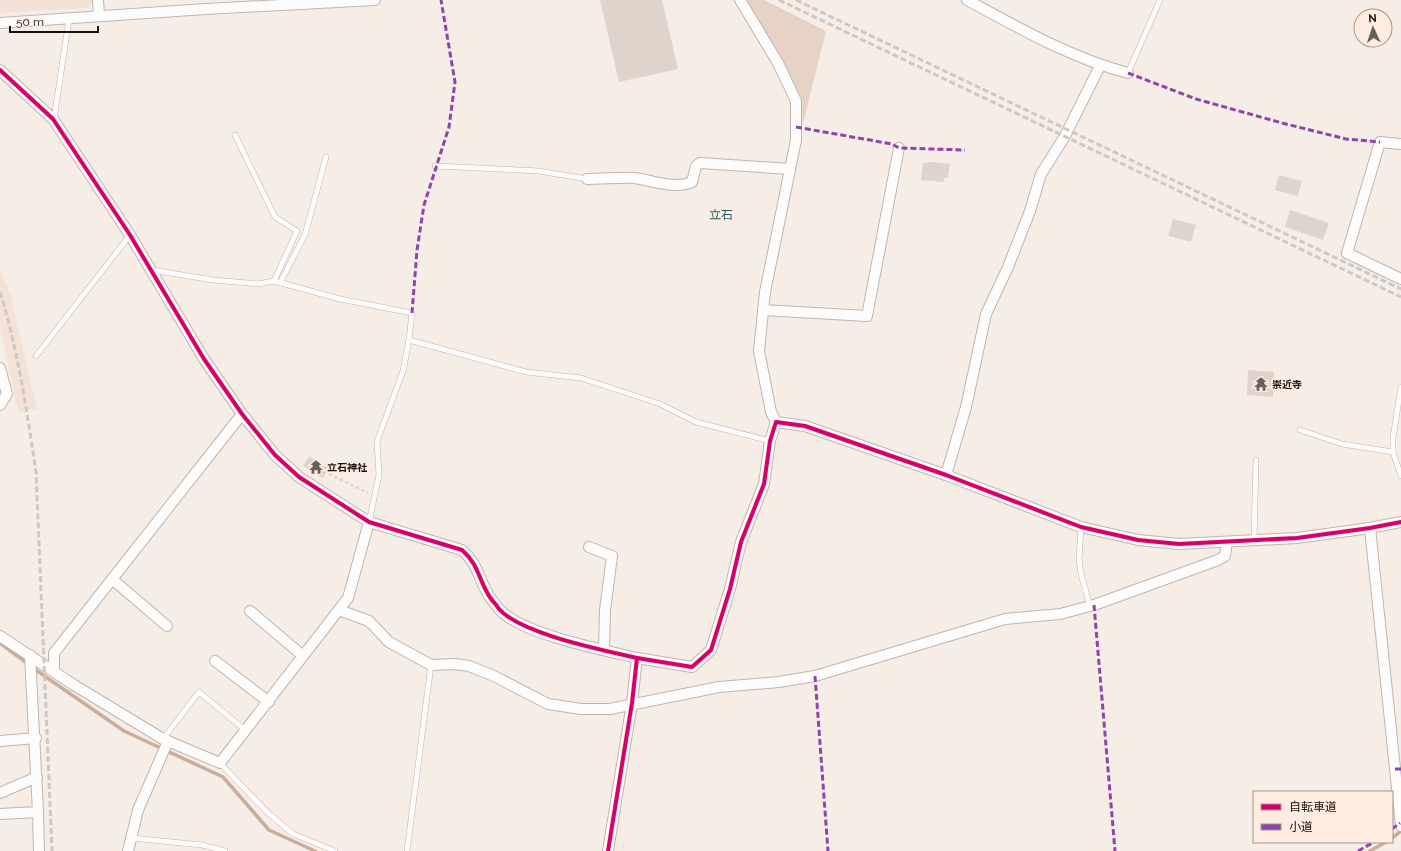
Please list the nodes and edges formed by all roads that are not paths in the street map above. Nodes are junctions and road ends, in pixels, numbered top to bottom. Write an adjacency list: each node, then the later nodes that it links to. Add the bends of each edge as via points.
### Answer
1 (98, 0): 7 (street)
2 (375, 0): 6 (street)
3 (740, 0): 19 (street, via 778,63 796,101 796,140)
4 (967, 0): 10 (street, via 1028,33)
5 (1160, 0): 12 (lane)
6 (206, 4): 7 (street)
7 (99, 16): 8 (street)
8 (69, 19): 9 (street); 13 (lane)
9 (0, 23)
10 (1100, 66): 12 (street); 37 (street, via 1065,136 1041,174 1022,232 986,314 966,407)
11 (0, 70): 13 (street)
12 (1128, 73)
13 (54, 119): 21 (street)
14 (235, 135): 24 (lane, via 275,217 298,231)
15 (1401, 144): 23 (street, via 1380,142 1348,253)
16 (899, 148): 25 (street, via 867,316)
17 (326, 157): 24 (lane, via 305,235)
18 (435, 166): 20 (lane, via 539,171)
19 (790, 169): 20 (street, via 700,163 696,166 692,182 686,185 633,178); 25 (street)
20 (587, 179)
21 (130, 235): 22 (street); 27 (lane)
22 (151, 270): 24 (lane, via 213,280 258,284); 31 (street, via 204,359)
23 (1401, 279)
24 (277, 282): 26 (lane, via 340,299 412,313)
25 (763, 310): 32 (street, via 759,351 771,412)
26 (409, 340): 34 (lane, via 526,372 581,378 660,404 696,422); 39 (lane, via 403,371 377,441 379,475)
27 (36, 356)
28 (1, 372): 30 (street, via 7,394)
29 (1401, 386): 35 (lane, via 1395,414)
30 (0, 405)
31 (242, 414): 39 (street, via 275,455 299,477); 46 (street)
32 (776, 422): 34 (street); 37 (street, via 805,426)
33 (1300, 430): 35 (lane, via 1342,444)
34 (770, 441): 55 (street, via 764,484 741,542 711,650 692,667)
35 (1393, 452): 38 (lane)
36 (1256, 460): 43 (lane)
37 (946, 475): 41 (street)
38 (1401, 476)
39 (369, 522): 48 (street, via 348,598); 52 (street, via 462,550 472,558 488,595 501,611 520,625)
40 (1401, 522): 42 (street)
41 (1081, 527): 44 (street, via 1138,540 1179,544); 47 (lane, via 1079,559)
42 (1370, 528): 43 (street); 70 (street)
43 (1254, 541): 44 (street)
44 (1227, 542): 47 (street, via 1225,556 1218,560)
45 (590, 547): 52 (street, via 612,556 605,610)
46 (112, 579): 50 (street); 58 (street, via 54,652)
47 (1090, 606): 60 (street, via 1060,614 1005,619 815,676 719,687)
48 (338, 610): 54 (street); 57 (street, via 369,621 388,642)
49 (250, 611): 54 (street)
50 (167, 626)
51 (0, 636): 53 (street)
52 (604, 650): 55 (street)
53 (30, 655): 58 (street); 62 (street)
54 (304, 656): 59 (street)
55 (637, 658): 60 (street)
56 (215, 661): 59 (street)
57 (431, 665): 60 (street, via 469,666 548,704 581,709 610,709); 76 (lane)
58 (54, 670): 64 (street, via 74,685)
59 (269, 702): 61 (street)
60 (632, 703): 77 (street)
61 (245, 730): 64 (lane, via 199,692); 65 (street)
62 (36, 738): 63 (street); 66 (street)
63 (0, 740)
64 (165, 740): 65 (street); 71 (street, via 138,810)
65 (220, 763): 75 (lane, via 267,812 293,834)
66 (37, 777): 67 (street); 68 (street)
67 (0, 793)
68 (38, 812): 69 (street); 72 (street)
69 (0, 814)
70 (1401, 826)
71 (131, 838): 73 (street); 74 (lane, via 202,845)
72 (40, 851)
73 (128, 851)
74 (225, 851)
75 (335, 851)
76 (407, 851)
77 (608, 851)

